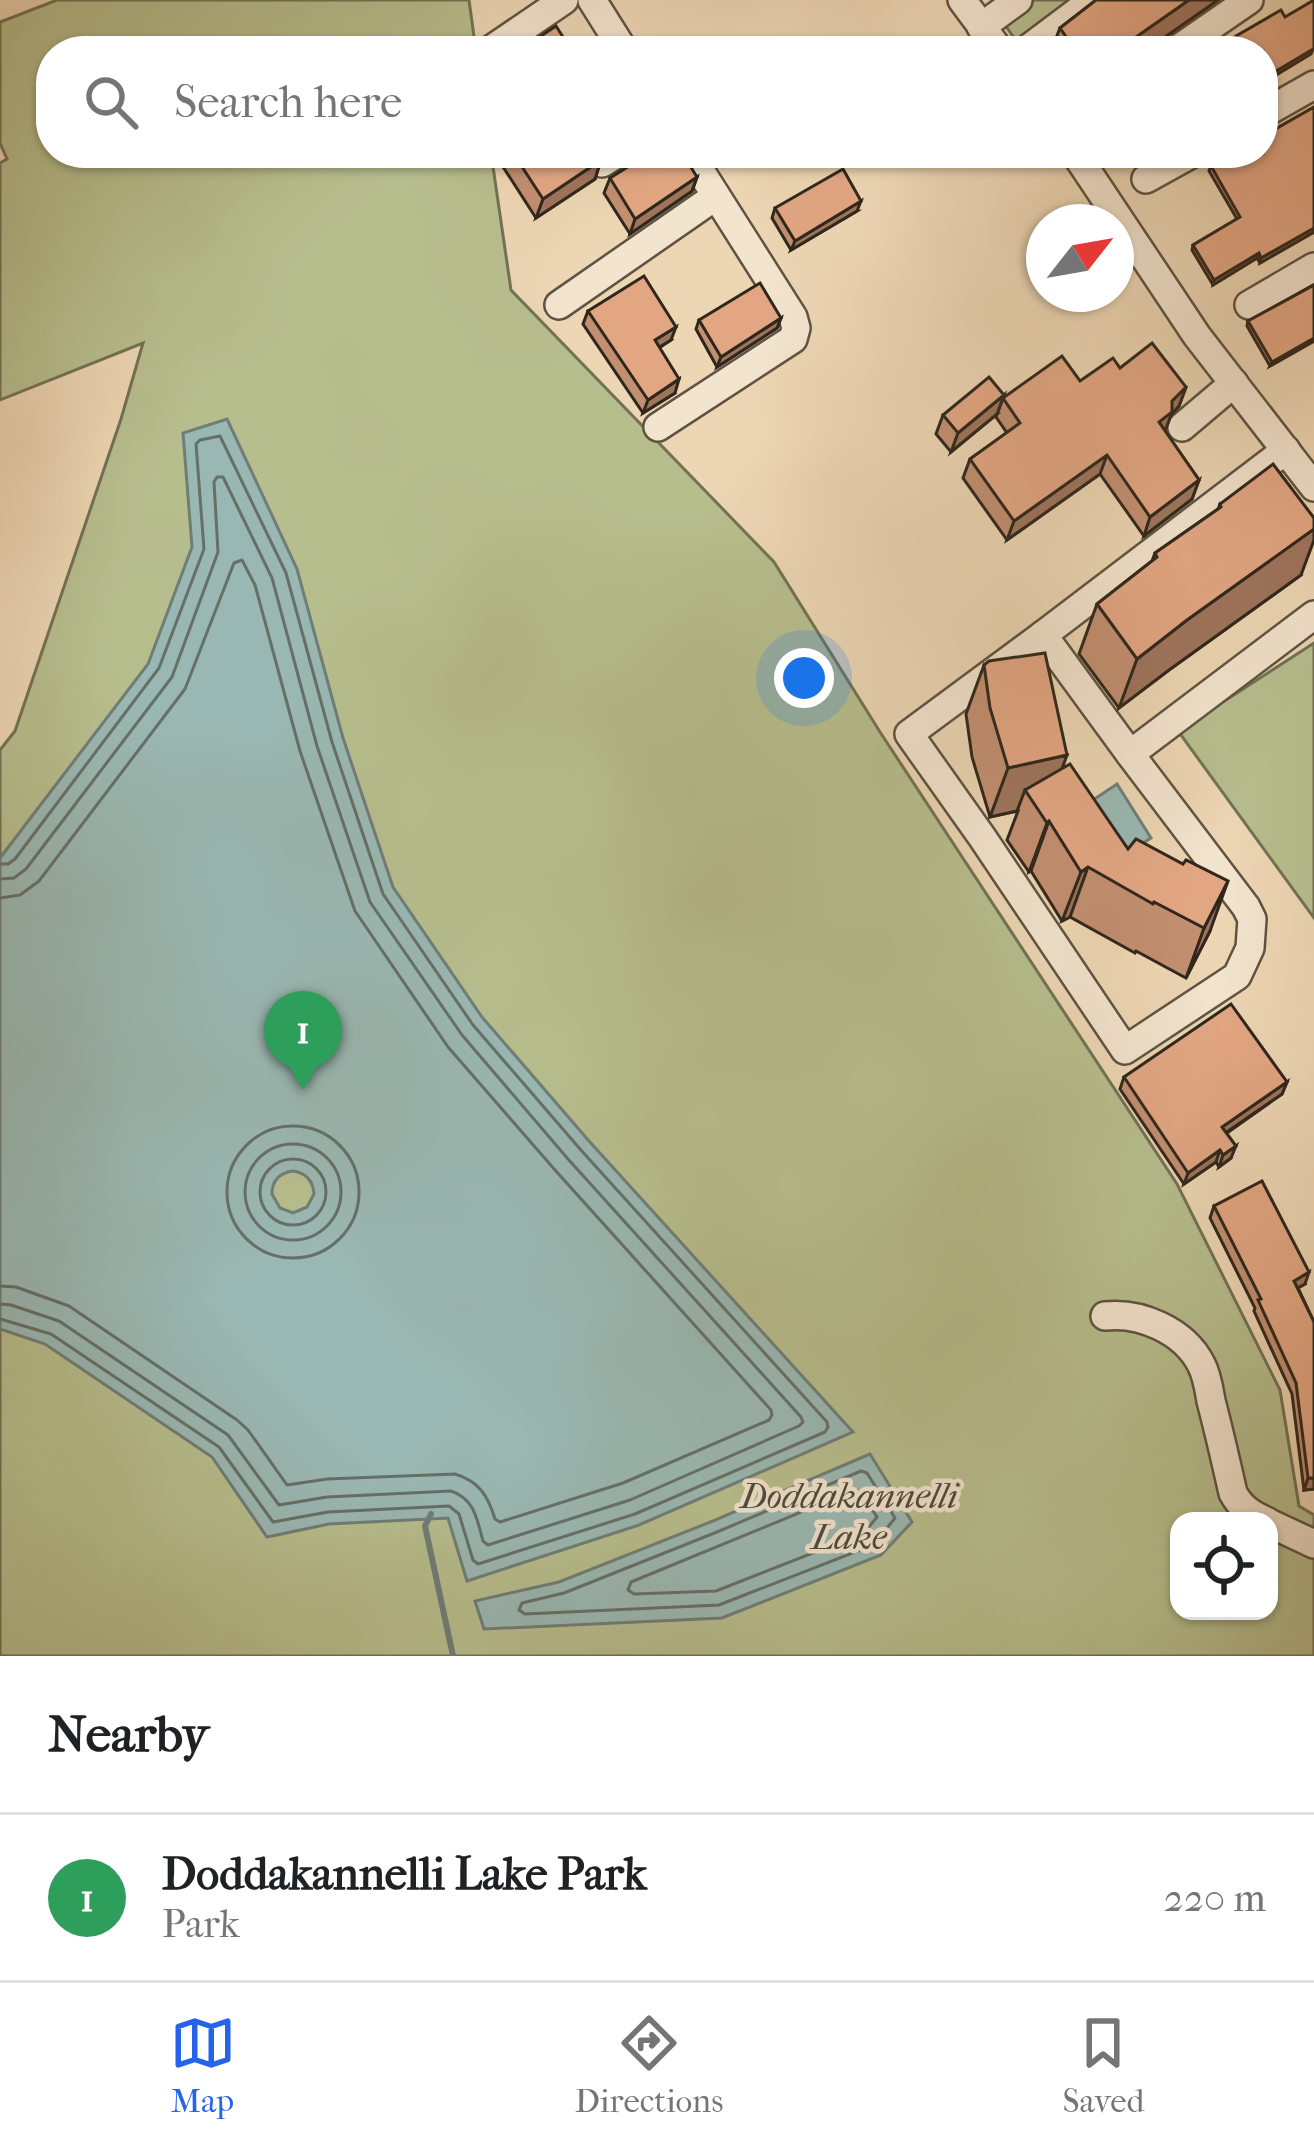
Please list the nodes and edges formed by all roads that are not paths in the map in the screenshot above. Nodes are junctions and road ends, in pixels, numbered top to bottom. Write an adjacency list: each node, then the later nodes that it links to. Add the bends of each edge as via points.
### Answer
1 (564, 0): 9 (street)
2 (592, 0): 10 (street)
3 (962, 0): 8 (street)
4 (1018, 0): 8 (street)
5 (1093, 0): 12 (street)
6 (1249, 0): 7 (street)
7 (1208, 11): 13 (street)
8 (981, 27): 11 (street)
9 (511, 36)
10 (615, 36)
11 (988, 36)
12 (1045, 36)
13 (1187, 36)
14 (1314, 85): 15 (street)
15 (1278, 105)
16 (698, 168): 20 (street)
17 (1085, 168): 24 (street)
18 (1165, 168): 19 (street)
19 (1146, 179)
20 (716, 196): 23 (street); 26 (street, via 796,328 793,339)
21 (1314, 267): 22 (street)
22 (1249, 304)
23 (559, 305)
24 (1234, 383): 25 (street); 27 (street)
25 (1182, 427)
26 (658, 428)
27 (1286, 450): 28 (street); 30 (street)
28 (1314, 487)
29 (1314, 615): 31 (street)
30 (1043, 635): 31 (street); 31 (street, via 909,734 1125,1051 1237,976 1252,932 1246,907)
31 (1130, 754)
32 (1105, 1316): 33 (street, via 1140,1316 1190,1348 1203,1367 1234,1493)
33 (1248, 1512)
34 (1278, 1527): 35 (street)
35 (1314, 1544)

